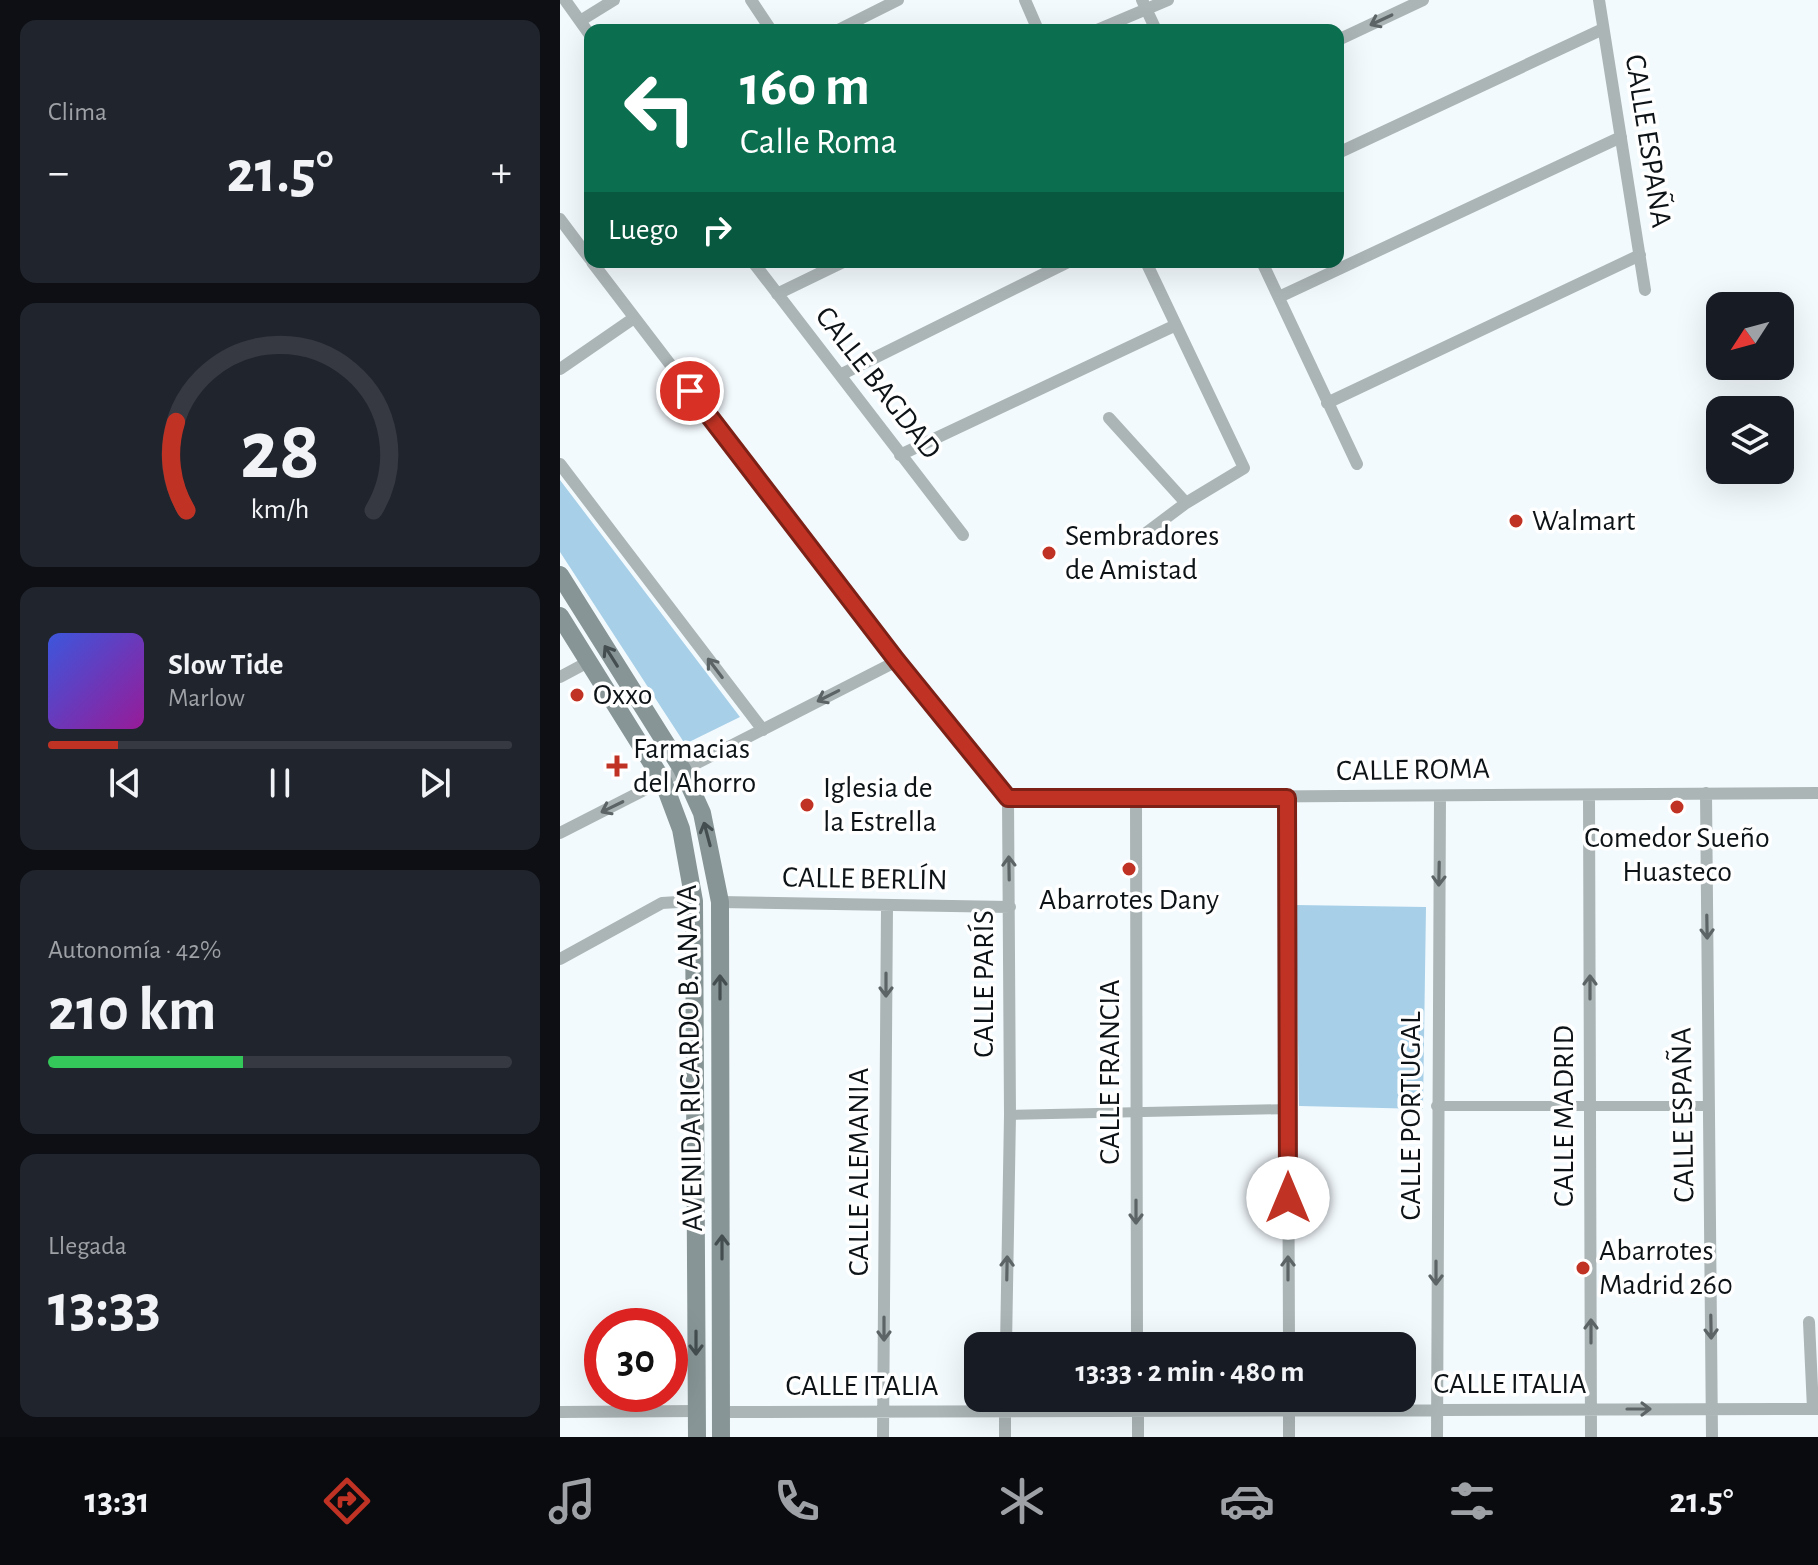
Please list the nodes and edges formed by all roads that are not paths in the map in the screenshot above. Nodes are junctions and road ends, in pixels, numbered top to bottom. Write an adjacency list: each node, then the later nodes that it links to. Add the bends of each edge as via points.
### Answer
1 (565, 0): 10 (street)
2 (614, 0): 10 (street)
3 (751, 0): 11 (street)
4 (898, 0): 12 (street)
5 (1025, 0): 13 (street)
6 (1168, 0): 9 (street)
7 (1423, 0): 18 (street, one-way to 18)
8 (1599, 0): 17 (street, CALLE ESPAÑA)
9 (1144, 5): 14 (street); 15 (street)
10 (580, 21): 16 (street)
11 (767, 24)
12 (850, 24)
13 (1035, 24)
14 (1108, 24)
15 (1153, 24)
16 (584, 27)
17 (1603, 29): 19 (street, CALLE ESPAÑA); 20 (street)
18 (1344, 37)
19 (1621, 137): 23 (street, CALLE ESPAÑA); 24 (street)
20 (1344, 150)
21 (560, 219): 22 (street)
22 (584, 251)
23 (1640, 255): 32 (street, CALLE ESPAÑA); 39 (street)
24 (1344, 267)
25 (597, 268): 35 (street)
26 (758, 268): 33 (street, CALLE BAGDAD)
27 (831, 268): 33 (street)
28 (1056, 268): 38 (street)
29 (1149, 268): 36 (street)
30 (1265, 268): 34 (street)
31 (1341, 268): 34 (street)
32 (1645, 290)
33 (777, 294): 38 (street, CALLE BAGDAD)
34 (1279, 297): 39 (street)
35 (634, 318): 37 (street); 50 (street)
36 (1176, 325): 41 (street); 44 (street, via 1244,468)
37 (560, 369)
38 (840, 375): 41 (street, CALLE BAGDAD)
39 (1327, 403): 43 (street)
40 (1109, 418): 44 (street)
41 (900, 455): 45 (street, CALLE BAGDAD)
42 (560, 464): 52 (street, one-way to 42)
43 (1357, 464)
44 (1186, 503): 46 (street)
45 (963, 535)
46 (1142, 536)
47 (560, 575): 53 (main road, AVENIDA RICARDO B. ANAYA, one-way to 47)
48 (560, 616): 49 (main road, AVENIDA RICARDO B. ANAYA)
49 (590, 661): 51 (street); 54 (main road, AVENIDA RICARDO B. ANAYA)
50 (897, 661): 52 (street, one-way to 52); 59 (street)
51 (560, 677)
52 (763, 730): 53 (street)
53 (682, 769): 54 (street); 64 (main road, AVENIDA RICARDO B. ANAYA, one-way to 53, via 702,813)
54 (663, 781): 62 (street, one-way to 62); 63 (main road, AVENIDA RICARDO B. ANAYA, via 681,829)
55 (1706, 793): 56 (street, CALLE ROMA); 57 (street, CALLE ROMA); 70 (street, CALLE ESPAÑA, one-way to 70)
56 (1818, 793)
57 (1589, 795): 58 (street, CALLE ROMA); 68 (street, CALLE MADRID, one-way to 57)
58 (1440, 796): 61 (street, CALLE ROMA); 69 (street, CALLE PORTUGAL, one-way to 69)
59 (1008, 798): 60 (street, CALLE ROMA); 66 (street, CALLE PARÍS, one-way to 59)
60 (1136, 798): 61 (street, CALLE ROMA); 72 (street, CALLE FRANCIA)
61 (1287, 798): 71 (street)
62 (560, 833)
63 (694, 901): 67 (street, via 662,903); 75 (main road, AVENIDA RICARDO B. ANAYA)
64 (720, 902): 65 (street, CALLE BERLÍN); 74 (main road, AVENIDA RICARDO B. ANAYA, one-way to 64)
65 (887, 907): 66 (street, CALLE BERLÍN); 87 (street, CALLE ALEMANIA, one-way to 87)
66 (1010, 907): 73 (street, CALLE PARÍS)
67 (560, 959)
68 (1590, 1104): 69 (street); 70 (street); 82 (street, CALLE MADRID, one-way to 68)
69 (1436, 1106): 85 (street, CALLE PORTUGAL, one-way to 85)
70 (1709, 1106): 83 (street, CALLE ESPAÑA, one-way to 83)
71 (1288, 1109): 72 (street); 79 (street, one-way to 71)
72 (1136, 1110): 73 (street); 78 (street, CALLE FRANCIA, one-way to 78)
73 (1010, 1115): 77 (street, CALLE PARÍS, one-way to 73)
74 (722, 1291): 75 (main road); 89 (main road, AVENIDA RICARDO B. ANAYA)
75 (696, 1292): 86 (main road, AVENIDA RICARDO B. ANAYA, one-way to 86)
76 (1809, 1322): 84 (street)
77 (1006, 1332)
78 (1137, 1332)
79 (1289, 1332)
80 (964, 1407): 87 (street, CALLE ITALIA)
81 (1416, 1409): 85 (street, CALLE ITALIA)
82 (1591, 1409): 83 (street, CALLE ITALIA, one-way to 83); 85 (street, CALLE ITALIA); 100 (street, CALLE MADRID)
83 (1712, 1409): 84 (street, CALLE ITALIA); 101 (street, CALLE ESPAÑA)
84 (1815, 1409)
85 (1437, 1410): 99 (street, CALLE PORTUGAL)
86 (697, 1411): 88 (street); 93 (main road, AVENIDA RICARDO B. ANAYA)
87 (883, 1411): 89 (street, CALLE ITALIA); 95 (street, CALLE ALEMANIA)
88 (560, 1412)
89 (721, 1412): 94 (main road, AVENIDA RICARDO B. ANAYA)
90 (1005, 1412): 96 (street)
91 (1138, 1412): 97 (street)
92 (1289, 1412): 98 (street)
93 (697, 1437)
94 (721, 1437)
95 (883, 1437)
96 (1005, 1437)
97 (1138, 1437)
98 (1289, 1437)
99 (1437, 1437)
100 (1591, 1437)
101 (1712, 1437)

